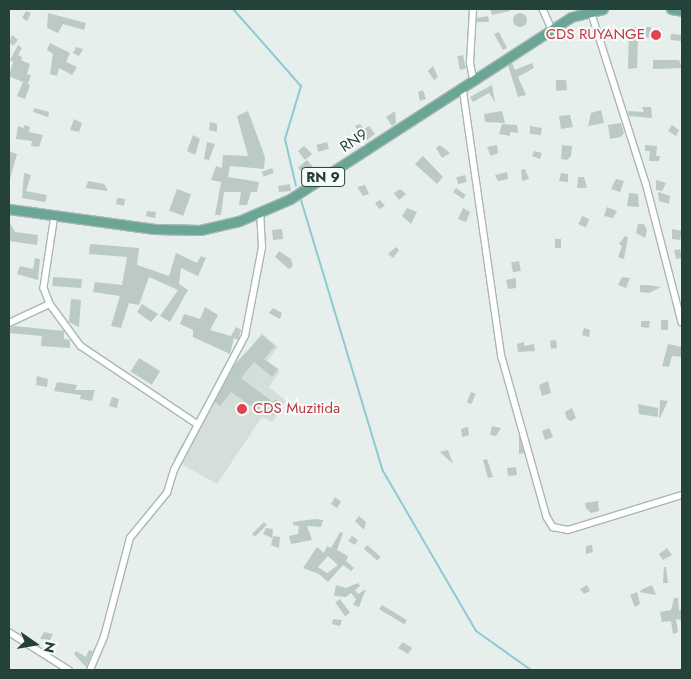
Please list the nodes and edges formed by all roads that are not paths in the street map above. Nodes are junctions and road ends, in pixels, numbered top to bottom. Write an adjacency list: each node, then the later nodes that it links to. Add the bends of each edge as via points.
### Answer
1 (473, 9): 8 (street, via 470,32)
2 (543, 9): 7 (street)
3 (603, 9): 5 (main road, RN9 / RN 9)
4 (671, 9): 6 (main road)
5 (591, 11): 7 (main road, RN9 / RN 9, via 571,17); 14 (street, via 646,184)
6 (682, 11)
7 (552, 29): 8 (main road, RN9 / RN 9)
8 (473, 79): 9 (main road, RN9 / RN 9)
9 (463, 88): 11 (main road, RN9 / RN 9); 17 (street, via 502,357 547,518 553,527 568,530)
10 (9, 209): 12 (main road, RN9 / RN 9)
11 (260, 214): 12 (main road, RN9 / RN 9, via 222,227 180,230); 16 (street, via 262,248 245,336)
12 (55, 215): 13 (street, via 44,288)
13 (50, 304): 15 (street); 16 (street, via 82,346)
14 (682, 322)
15 (9, 323)
16 (197, 424): 20 (street, via 174,470 167,493 130,538 104,637)
17 (682, 495)
18 (9, 632): 19 (street)
19 (69, 670)
20 (90, 670)

